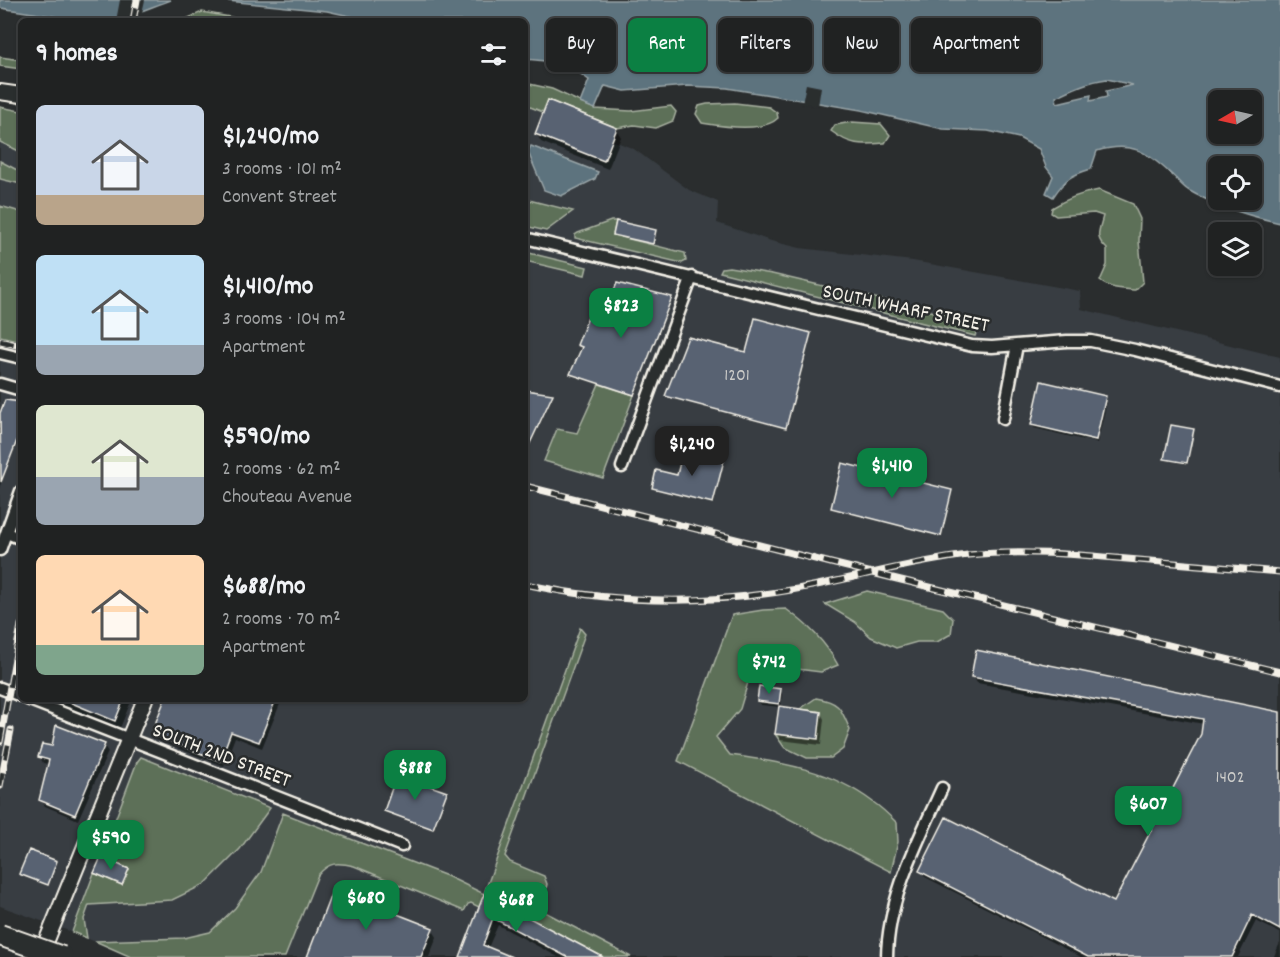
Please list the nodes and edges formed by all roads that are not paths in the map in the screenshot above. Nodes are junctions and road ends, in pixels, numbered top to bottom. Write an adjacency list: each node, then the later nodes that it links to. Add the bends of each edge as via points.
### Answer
1 (0, 92): 2 (street)
2 (18, 95)
3 (528, 239): 4 (street, SOUTH WHARF STREET)
4 (692, 277): 5 (street, SOUTH WHARF STREET, via 972,346); 12 (street)
5 (1017, 345): 9 (street, SOUTH WHARF STREET, via 1091,341); 11 (street)
6 (0, 353): 7 (street)
7 (18, 357)
8 (0, 384): 10 (street)
9 (1280, 387)
10 (18, 389)
11 (1003, 420)
12 (622, 467)
13 (18, 500): 14 (street)
14 (7, 533): 15 (street); 16 (street)
15 (18, 537)
16 (0, 550)
17 (0, 688): 18 (street)
18 (18, 695)
19 (35, 702): 21 (street, SOUTH 2ND STREET)
20 (144, 702): 21 (street)
21 (128, 739): 23 (street, SOUTH 2ND STREET); 26 (street)
22 (942, 789): 29 (street, via 902,879 888,934)
23 (402, 846)
24 (0, 928): 26 (street)
25 (0, 935): 27 (highway, bridge)
26 (42, 951): 28 (street)
27 (62, 957)
28 (74, 957)
29 (887, 957)

